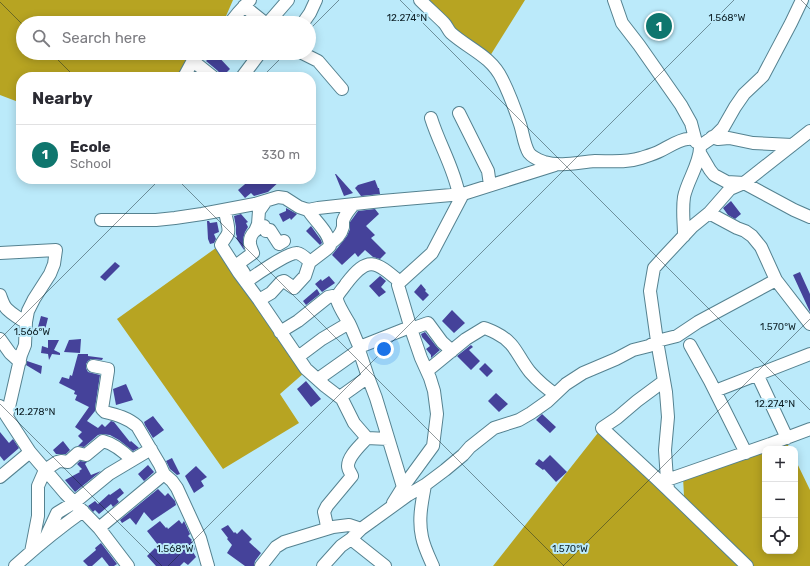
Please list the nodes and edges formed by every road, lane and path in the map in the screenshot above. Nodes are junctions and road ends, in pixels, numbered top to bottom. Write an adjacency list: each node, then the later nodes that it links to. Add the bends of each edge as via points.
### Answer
1 (288, 0): 9 (street)
2 (316, 0): 10 (street)
3 (420, 0): 25 (street, via 450,32 492,64 502,78 529,153 543,162)
4 (614, 0): 24 (street, via 622,23 691,122)
5 (802, 0): 22 (street, via 763,76 744,94 723,128)
6 (247, 3): 7 (street); 8 (street)
7 (236, 16)
8 (260, 16)
9 (273, 16)
10 (308, 16)
11 (193, 60): 15 (street)
12 (198, 60): 16 (street)
13 (255, 60): 17 (street)
14 (316, 60): 18 (street)
15 (187, 72)
16 (208, 72)
17 (246, 72)
18 (342, 89)
19 (459, 113): 27 (street, via 488,171)
20 (431, 118): 28 (street)
21 (810, 131): 23 (street)
22 (712, 137): 23 (street); 24 (street)
23 (792, 146): 26 (street)
24 (699, 147): 25 (street, via 691,139 683,140 659,152 627,161); 26 (street, via 714,175 727,182); 37 (street, via 684,197)
25 (555, 165): 27 (street)
26 (744, 183): 33 (street, via 730,189); 34 (street, via 782,204)
27 (490, 185): 28 (street)
28 (461, 194): 30 (street); 44 (street, via 432,253)
29 (266, 201): 31 (street); 32 (street, via 278,197 285,198); 36 (street, via 259,211)
30 (354, 204): 32 (street); 39 (street, via 343,220 341,233)
31 (225, 210): 35 (street, via 156,220); 43 (street, via 229,230 221,244)
32 (308, 210): 39 (street, via 323,228)
33 (709, 213): 37 (street); 42 (street, via 752,236 761,247)
34 (808, 214)
35 (101, 220)
36 (255, 231): 38 (street, via 264,226 266,231 270,230 279,244); 43 (street, via 250,243 253,253 238,264 246,277)
37 (684, 236): 54 (street, via 654,268 650,291)
38 (284, 241)
39 (330, 243): 41 (street, via 327,249)
40 (0, 253): 48 (street, via 56,250 50,274 31,305)
41 (310, 262): 43 (street, via 297,253 292,253); 47 (street, via 305,276 294,288 284,281 281,282 271,293)
42 (776, 280): 50 (street); 54 (street, via 677,336)
43 (246, 282): 47 (street)
44 (400, 282): 46 (street, via 382,267 369,264 355,273); 51 (street, via 398,289)
45 (0, 294): 48 (street, via 7,309)
46 (338, 297): 49 (street); 52 (street, via 328,297)
47 (259, 300): 52 (street)
48 (26, 322): 60 (street)
49 (349, 323): 56 (street); 59 (street)
50 (810, 324)
51 (410, 328): 56 (street); 57 (street, via 428,323); 62 (street)
52 (280, 332): 59 (street)
53 (0, 339): 60 (street)
54 (657, 341): 66 (street); 68 (street, via 583,373)
55 (690, 345): 67 (street)
56 (359, 349): 64 (street); 65 (street)
57 (452, 351): 62 (street); 68 (street, via 466,339 484,328 487,329 510,343 530,371)
58 (810, 354): 63 (street)
59 (298, 357): 65 (street, via 306,369)
60 (20, 362): 71 (street)
61 (93, 366): 76 (street, via 108,369 102,409 133,422)
62 (427, 371): 85 (street, via 434,391 437,414 433,446)
63 (757, 374): 67 (street); 74 (street)
64 (368, 378): 69 (street); 75 (street)
65 (318, 379): 69 (street)
66 (664, 382): 84 (street, via 668,417 665,450); 84 (street, via 602,428)
67 (715, 391): 78 (street)
68 (555, 394): 83 (street, via 519,420 494,428)
69 (340, 397): 73 (street, via 354,423)
70 (0, 406): 71 (street)
71 (7, 416): 77 (street)
72 (810, 429): 74 (street)
73 (367, 438): 75 (street); 89 (street, via 349,462 352,476 324,511)
74 (787, 438): 78 (street)
75 (388, 439): 85 (street)
76 (151, 450): 79 (street); 81 (street)
77 (30, 452): 80 (street); 82 (street)
78 (746, 453): 84 (street)
79 (132, 460): 80 (street, via 112,444 103,441 86,455 78,454 68,462 56,462); 86 (street, via 109,474)
80 (45, 470): 86 (street); 92 (street, via 38,486 38,516)
81 (164, 474): 88 (street); 96 (street, via 177,488 200,538)
82 (0, 477)
83 (425, 484): 87 (street); 93 (street, via 421,508 422,537)
84 (667, 485): 100 (street)
85 (403, 487): 87 (street)
86 (79, 507): 88 (street); 92 (street, via 63,526)
87 (390, 509): 90 (street)
88 (99, 528): 95 (street)
89 (327, 528): 90 (street, via 349,525); 97 (street, via 284,542 276,547)
90 (361, 529): 91 (street)
91 (351, 539): 98 (street); 99 (street)
92 (32, 551): 94 (street)
93 (430, 565)
94 (15, 566)
95 (128, 566)
96 (208, 566)
97 (261, 566)
98 (323, 566)
99 (385, 566)
100 (747, 566)

